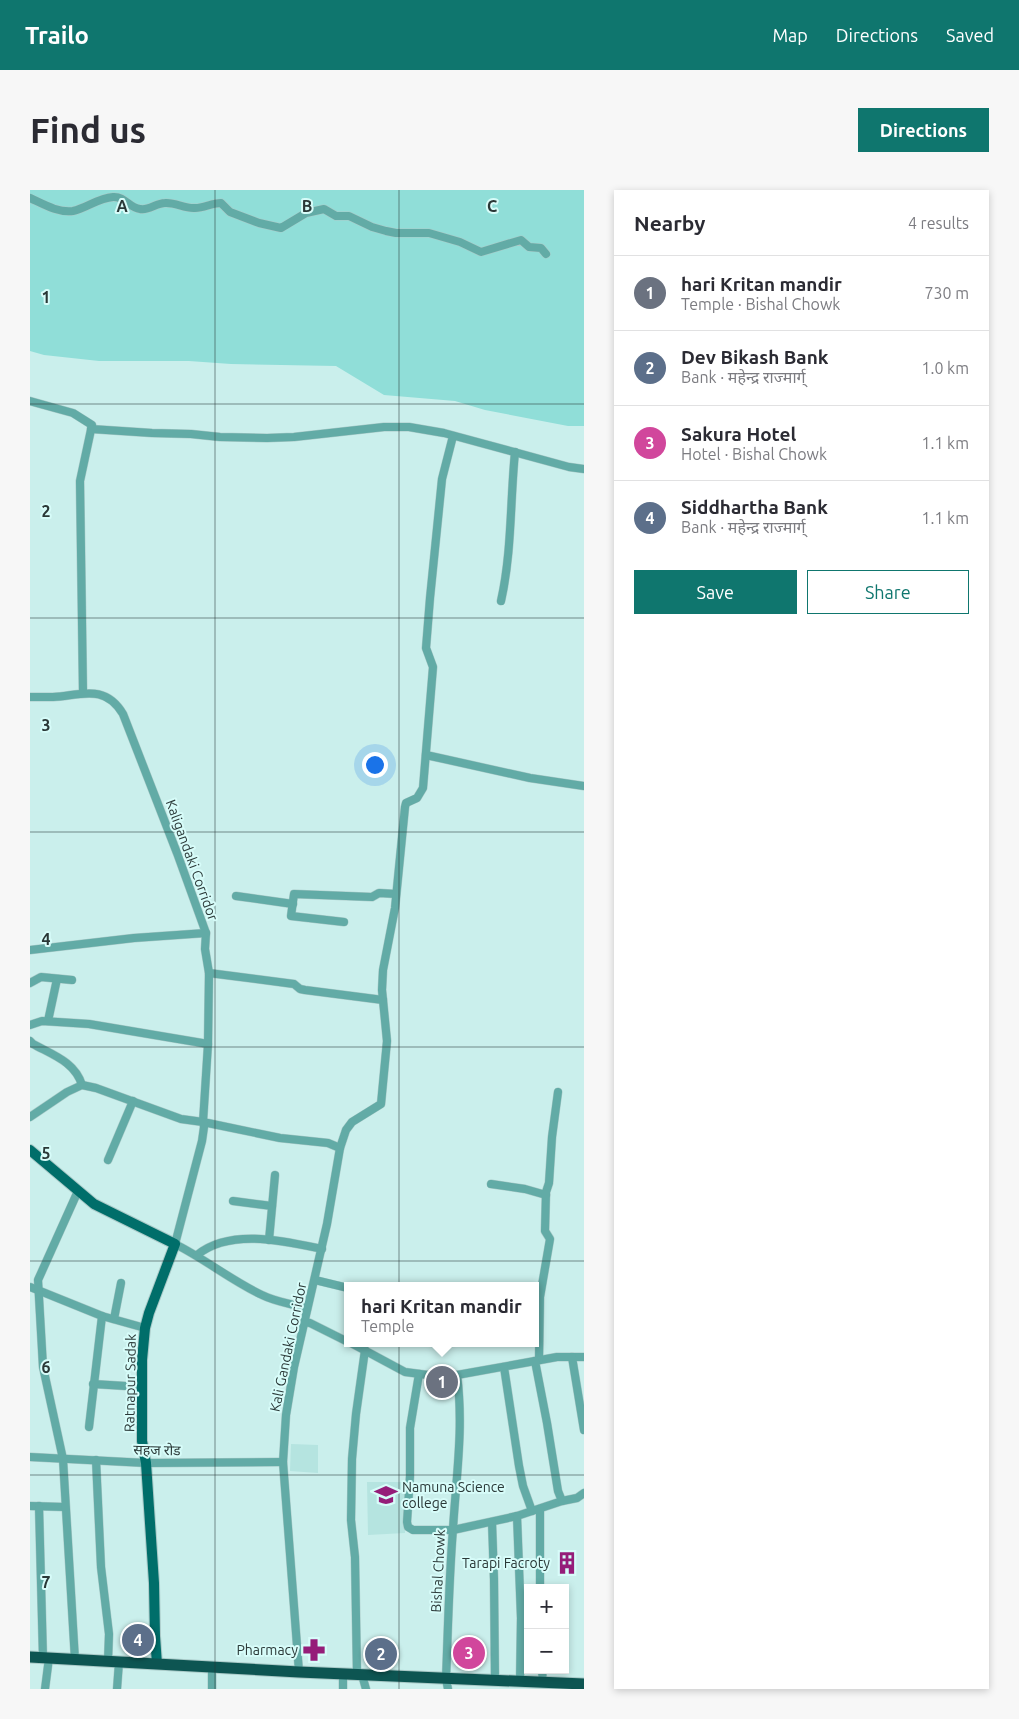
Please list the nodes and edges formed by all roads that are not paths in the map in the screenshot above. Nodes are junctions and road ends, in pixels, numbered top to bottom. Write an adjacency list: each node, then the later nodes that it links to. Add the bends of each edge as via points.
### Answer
1 (30, 198): 2 (street, via 66,211 111,197 119,197 140,209 165,203 196,208 221,203 230,212 281,228 306,213 324,209 336,216 349,216 372,228 396,233 429,233 481,252 521,240 529,247 542,248)
2 (546, 254)
3 (30, 401): 4 (street, via 73,413 92,425)
4 (91, 429): 5 (street, via 267,438 410,427); 9 (street, via 80,481)
5 (453, 436): 6 (street); 11 (street, via 442,479 430,598 426,648 433,667)
6 (515, 452): 7 (street); 8 (street, via 509,546)
7 (584, 469)
8 (501, 601)
9 (83, 692): 10 (street, Kaligandaki Corridor); 17 (street, Kaligandaki Corridor, via 110,698 123,714)
10 (30, 697)
11 (426, 755): 12 (street, via 530,778); 13 (street, via 423,788 417,798 405,806)
12 (584, 786)
13 (396, 894): 15 (street, via 379,893 372,897 294,894); 23 (street, via 383,970)
14 (236, 896): 15 (street)
15 (293, 904): 16 (street, via 291,916)
16 (344, 922)
17 (206, 933): 18 (street); 19 (street, Kaligandaki Corridor)
18 (30, 950)
19 (209, 973): 23 (street); 27 (street, Kaligandaki Corridor)
20 (57, 979): 21 (street); 22 (street, via 41,977); 24 (street)
21 (72, 980)
22 (30, 983)
23 (383, 1000): 33 (street, Kali Gandaki Corridor, via 387,1041 381,1104 352,1122)
24 (48, 1021): 25 (street); 27 (street, via 89,1024)
25 (30, 1025)
26 (30, 1041): 28 (street, via 66,1062 76,1071)
27 (208, 1044): 32 (street, Kaligandaki Corridor)
28 (82, 1085): 30 (street); 31 (street)
29 (558, 1092): 39 (street)
30 (133, 1101): 32 (street, via 181,1119); 35 (street)
31 (30, 1117)
32 (203, 1122): 33 (street); 43 (street, Kaligandaki Corridor, via 202,1141)
33 (340, 1148): 44 (street, Kali Gandaki Corridor)
34 (30, 1150): 38 (main road)
35 (108, 1160)
36 (275, 1175): 41 (street)
37 (491, 1184): 39 (street)
38 (78, 1191): 43 (main road, via 94,1204); 49 (street)
39 (546, 1195): 52 (street, via 545,1231 550,1239)
40 (233, 1201): 41 (street)
41 (272, 1206): 42 (street)
42 (269, 1240): 44 (street); 45 (street, via 250,1238 233,1241 215,1245)
43 (175, 1244): 45 (street); 55 (main road, Ratnapur Sadak)
44 (322, 1249): 46 (street, Kali Gandaki Corridor)
45 (197, 1255): 50 (street, via 263,1296)
46 (315, 1280): 48 (street); 50 (street, Kali Gandaki Corridor)
47 (121, 1283): 53 (street)
48 (344, 1287)
49 (34, 1289): 51 (street); 71 (street, via 43,1367)
50 (307, 1309): 54 (street, Kali Gandaki Corridor)
51 (102, 1316): 53 (street); 66 (street)
52 (539, 1318)
53 (114, 1319): 55 (street)
54 (304, 1322): 56 (street); 74 (street, Kali Gandaki Corridor, via 286,1415)
55 (145, 1328): 67 (main road, Ratnapur Sadak)
56 (344, 1340)
57 (359, 1347): 59 (street)
58 (538, 1347): 62 (street)
59 (365, 1350): 64 (street, via 405,1372); 93 (street, via 356,1414 351,1520)
60 (572, 1357): 61 (street); 62 (street); 69 (street)
61 (584, 1357)
62 (537, 1361): 63 (street); 76 (street)
63 (504, 1367): 65 (street); 79 (street, via 523,1486)
64 (419, 1374): 65 (street); 82 (street, via 410,1428 408,1527 413,1530)
65 (458, 1376): 82 (street, Bishal Chowk, via 459,1451)
66 (93, 1384): 67 (street); 68 (street)
67 (142, 1387): 73 (main road, Ratnapur Sadak, via 142,1441)
68 (89, 1427)
69 (584, 1430)
70 (30, 1457): 71 (street, सहज रोड)
71 (62, 1459): 72 (street, सहज रोड); 78 (street)
72 (96, 1460): 73 (street, सहज रोड); 87 (street, via 100,1566)
73 (146, 1462): 74 (street, सहज रोड); 88 (main road, Ratnapur Sadak)
74 (283, 1462): 90 (street, Kali Gandaki Corridor)
75 (584, 1493): 76 (street)
76 (562, 1501): 79 (street)
77 (34, 1506): 78 (street); 85 (street)
78 (65, 1508): 86 (street)
79 (536, 1510): 80 (street); 83 (street)
80 (517, 1516): 81 (street); 95 (street)
81 (492, 1522): 82 (street); 94 (street)
82 (453, 1530): 97 (street, Bishal Chowk)
83 (540, 1584)
84 (30, 1657): 85 (highway)
85 (46, 1658): 86 (highway); 99 (street)
86 (75, 1660): 87 (highway)
87 (113, 1662): 88 (highway); 100 (street)
88 (157, 1664): 89 (highway)
89 (212, 1667): 90 (highway); 101 (street)
90 (299, 1672): 91 (highway)
91 (343, 1674): 93 (highway); 102 (street)
92 (542, 1674): 96 (street)
93 (360, 1675): 97 (highway); 103 (street)
94 (495, 1681): 95 (highway); 97 (highway)
95 (520, 1682): 96 (highway)
96 (543, 1683): 98 (highway)
97 (447, 1684)
98 (584, 1684)
99 (45, 1689)
100 (118, 1689)
101 (212, 1689)
102 (343, 1689)
103 (366, 1689)

